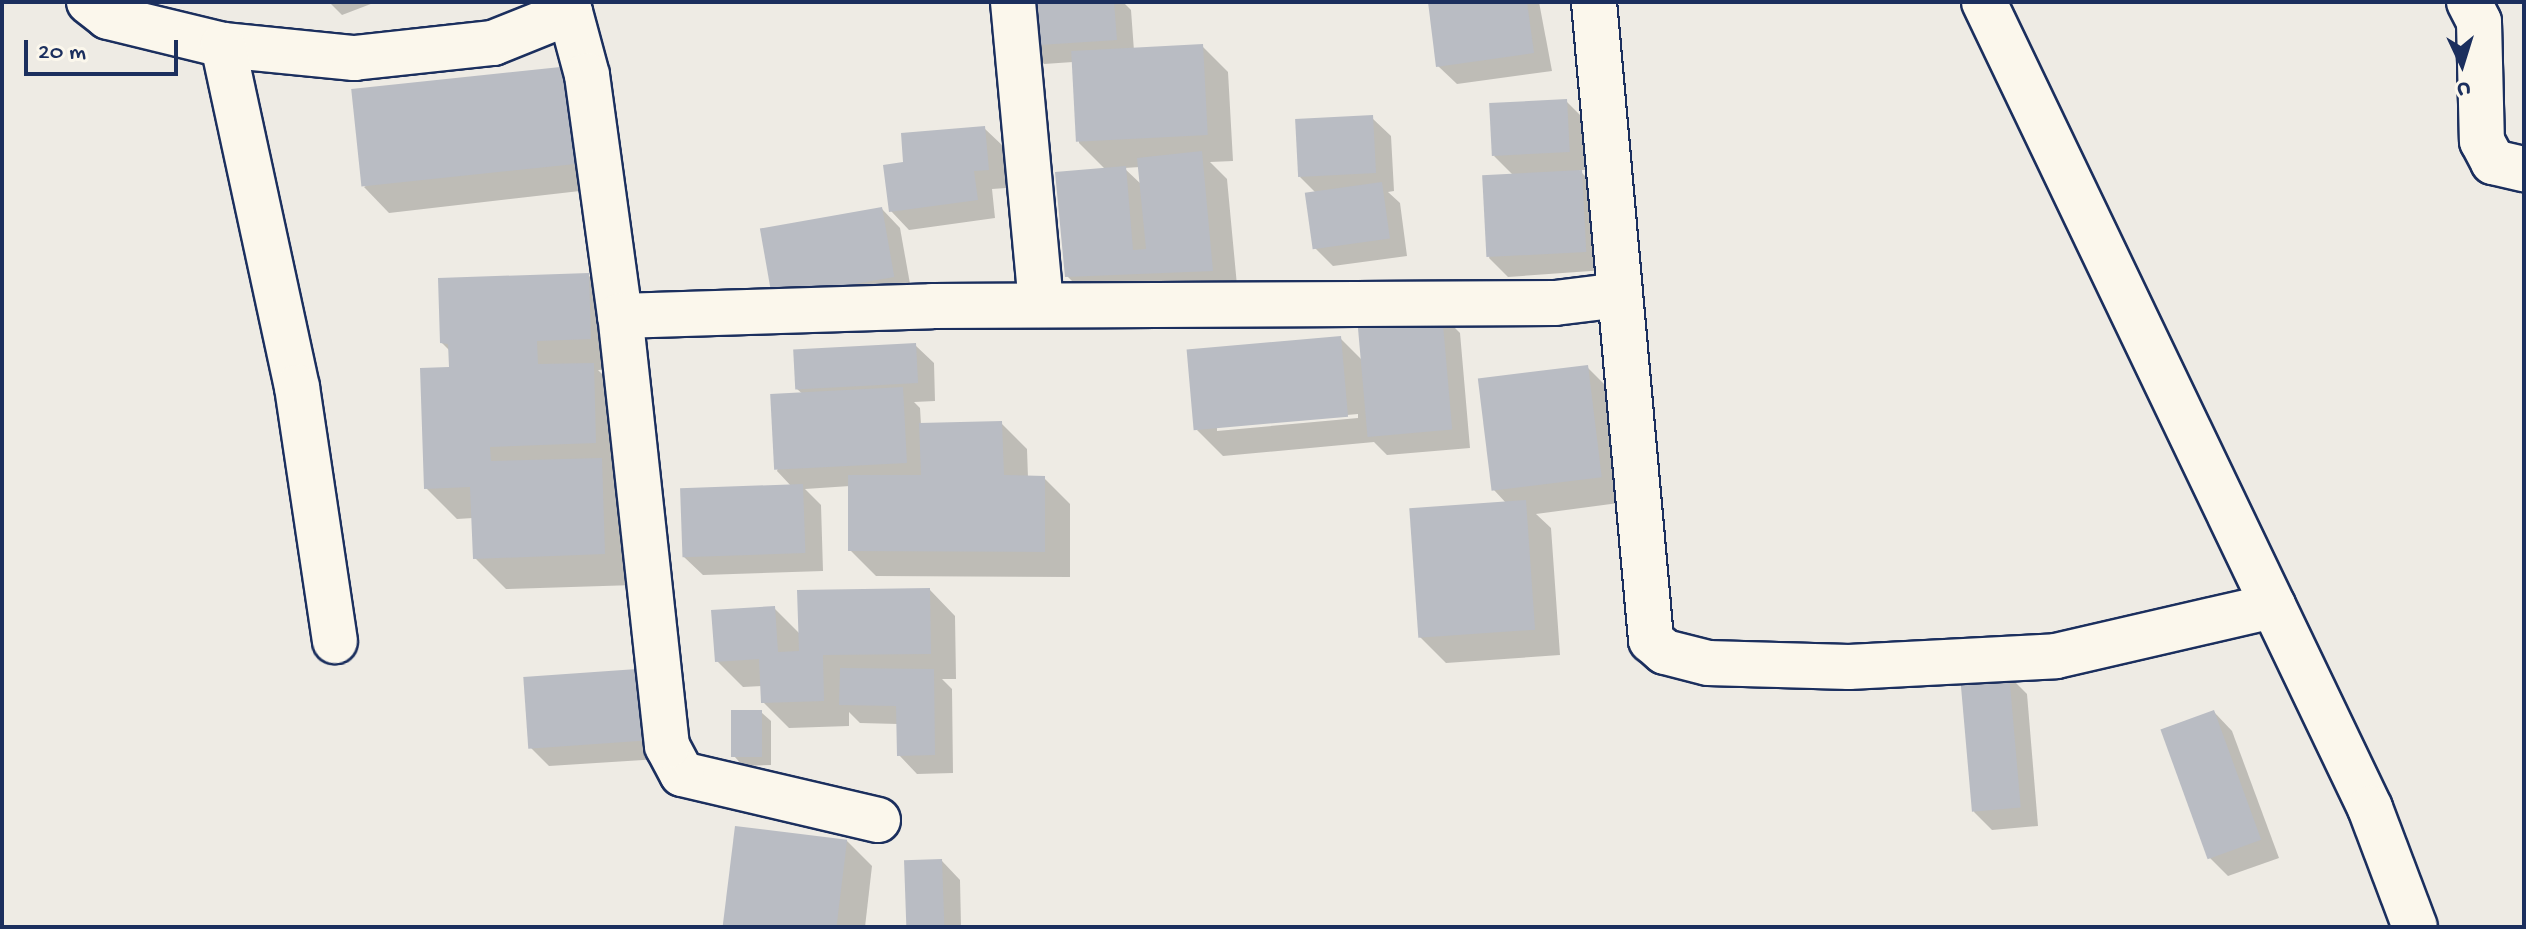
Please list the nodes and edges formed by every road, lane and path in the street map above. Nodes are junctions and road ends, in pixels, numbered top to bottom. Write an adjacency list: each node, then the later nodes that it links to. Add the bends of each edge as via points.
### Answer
1 (89, 2): 7 (main road, via 108,17)
2 (1013, 2): 10 (main road)
3 (1594, 2): 9 (main road)
4 (1984, 2): 12 (main road)
5 (2469, 2): 8 (main road, via 2479,22 2482,141 2493,162)
6 (573, 7): 7 (main road, via 493,43 354,58); 11 (main road)
7 (223, 45): 13 (main road, via 297,387)
8 (2524, 169)
9 (1620, 295): 10 (main road, via 1555,303); 12 (main road, via 1651,640 1665,652 1708,663 1849,667 2056,656)
10 (1041, 305): 11 (main road)
11 (620, 316): 14 (main road, via 667,746 682,774)
12 (2273, 606): 15 (main road, via 2370,808)
13 (335, 641)
14 (878, 820)
15 (2415, 927)

